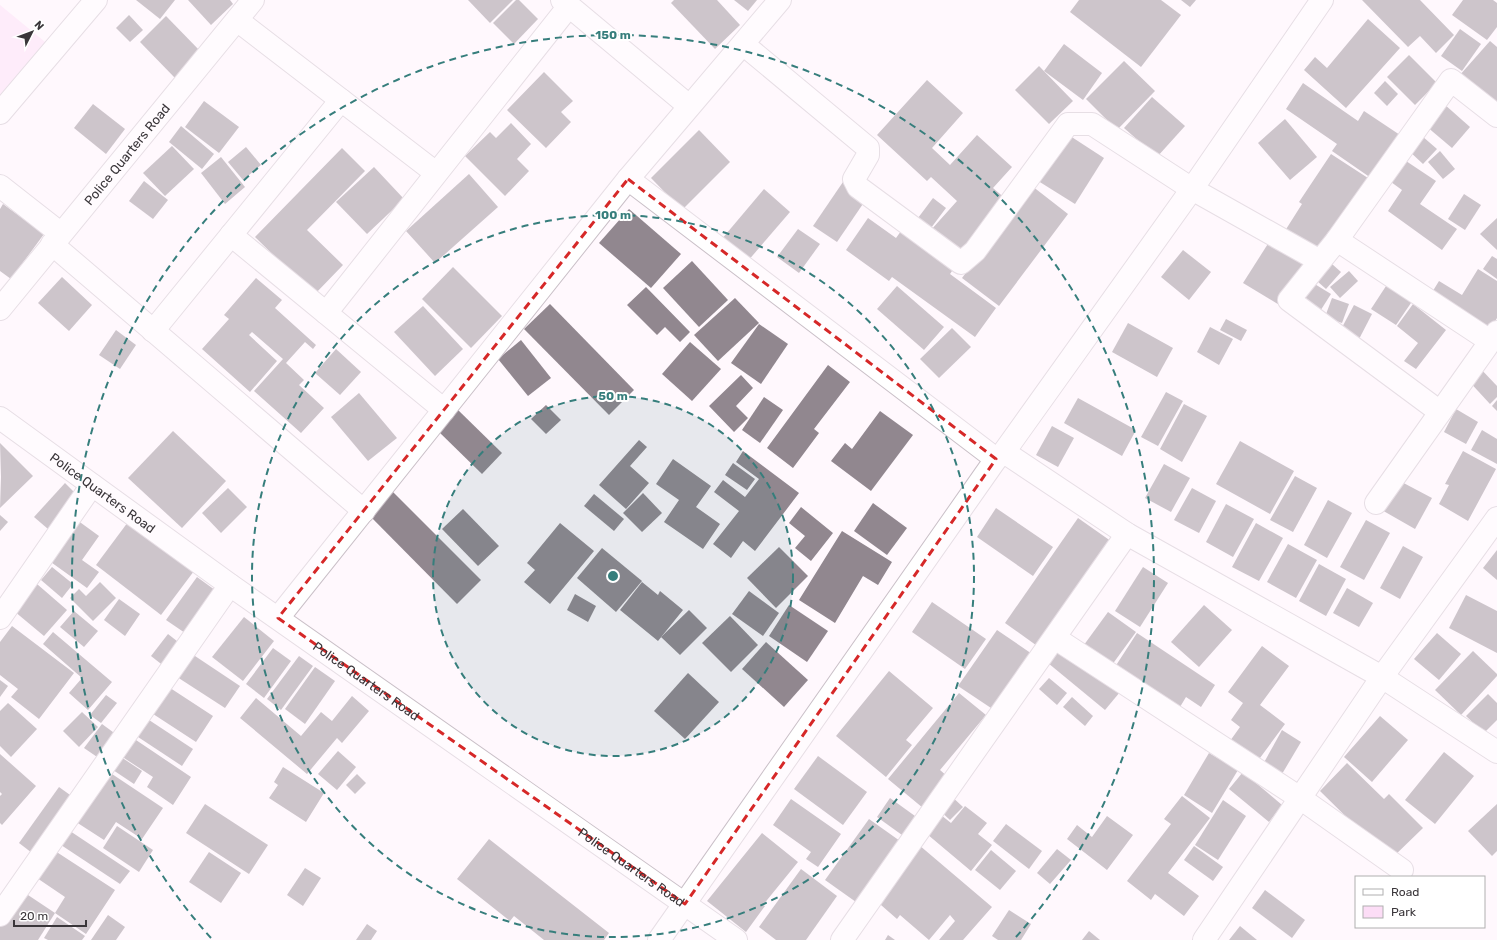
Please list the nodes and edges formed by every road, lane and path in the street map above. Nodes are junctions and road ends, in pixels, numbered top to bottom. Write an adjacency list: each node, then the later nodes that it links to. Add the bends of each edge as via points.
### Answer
1 (96, 0): 10 (street)
2 (253, 0): 6 (street, Police Quarters Road)
3 (780, 0): 7 (street)
4 (1322, 0): 15 (street)
5 (565, 3): 9 (street); 12 (street)
6 (237, 20): 8 (street); 17 (street, Police Quarters Road)
7 (743, 44): 9 (street); 15 (street, via 868,148 868,155 854,179 858,187 961,263 975,251 1068,124 1092,124)
8 (341, 100): 12 (street); 16 (street)
9 (689, 106): 13 (street)
10 (0, 113)
11 (1497, 116): 18 (street, via 1451,80)
12 (436, 173): 21 (street)
13 (628, 178): 24 (street); 27 (street)
14 (0, 186): 17 (street)
15 (1192, 189): 19 (street); 27 (street)
16 (231, 235): 21 (street); 22 (street)
17 (56, 239): 20 (street, Police Quarters Road); 22 (street)
18 (1337, 240): 19 (street); 23 (street)
19 (1320, 261): 25 (street, via 1290,300)
20 (0, 309)
21 (326, 313): 24 (street)
22 (153, 331): 30 (street)
23 (1494, 337): 25 (street)
24 (444, 410): 30 (street)
25 (1440, 412): 29 (street)
26 (1, 421): 28 (street, Police Quarters Road)
27 (1000, 456): 32 (street); 41 (street)
28 (92, 485): 33 (street, Police Quarters Road); 34 (street)
29 (1376, 503)
30 (364, 511): 35 (street)
31 (1497, 518): 37 (street)
32 (1127, 534): 36 (street); 37 (street)
33 (230, 585): 35 (street, Police Quarters Road); 42 (street)
34 (0, 618)
35 (278, 618): 41 (street, Police Quarters Road)
36 (1055, 638): 39 (street); 45 (street)
37 (1382, 677): 38 (street); 39 (street)
38 (1497, 752)
39 (1300, 798): 40 (street); 46 (street)
40 (1402, 870)
41 (685, 904): 43 (street); 44 (street, Police Quarters Road)
42 (0, 915)
43 (659, 940)
44 (736, 940)
45 (842, 940)
46 (1204, 940)

